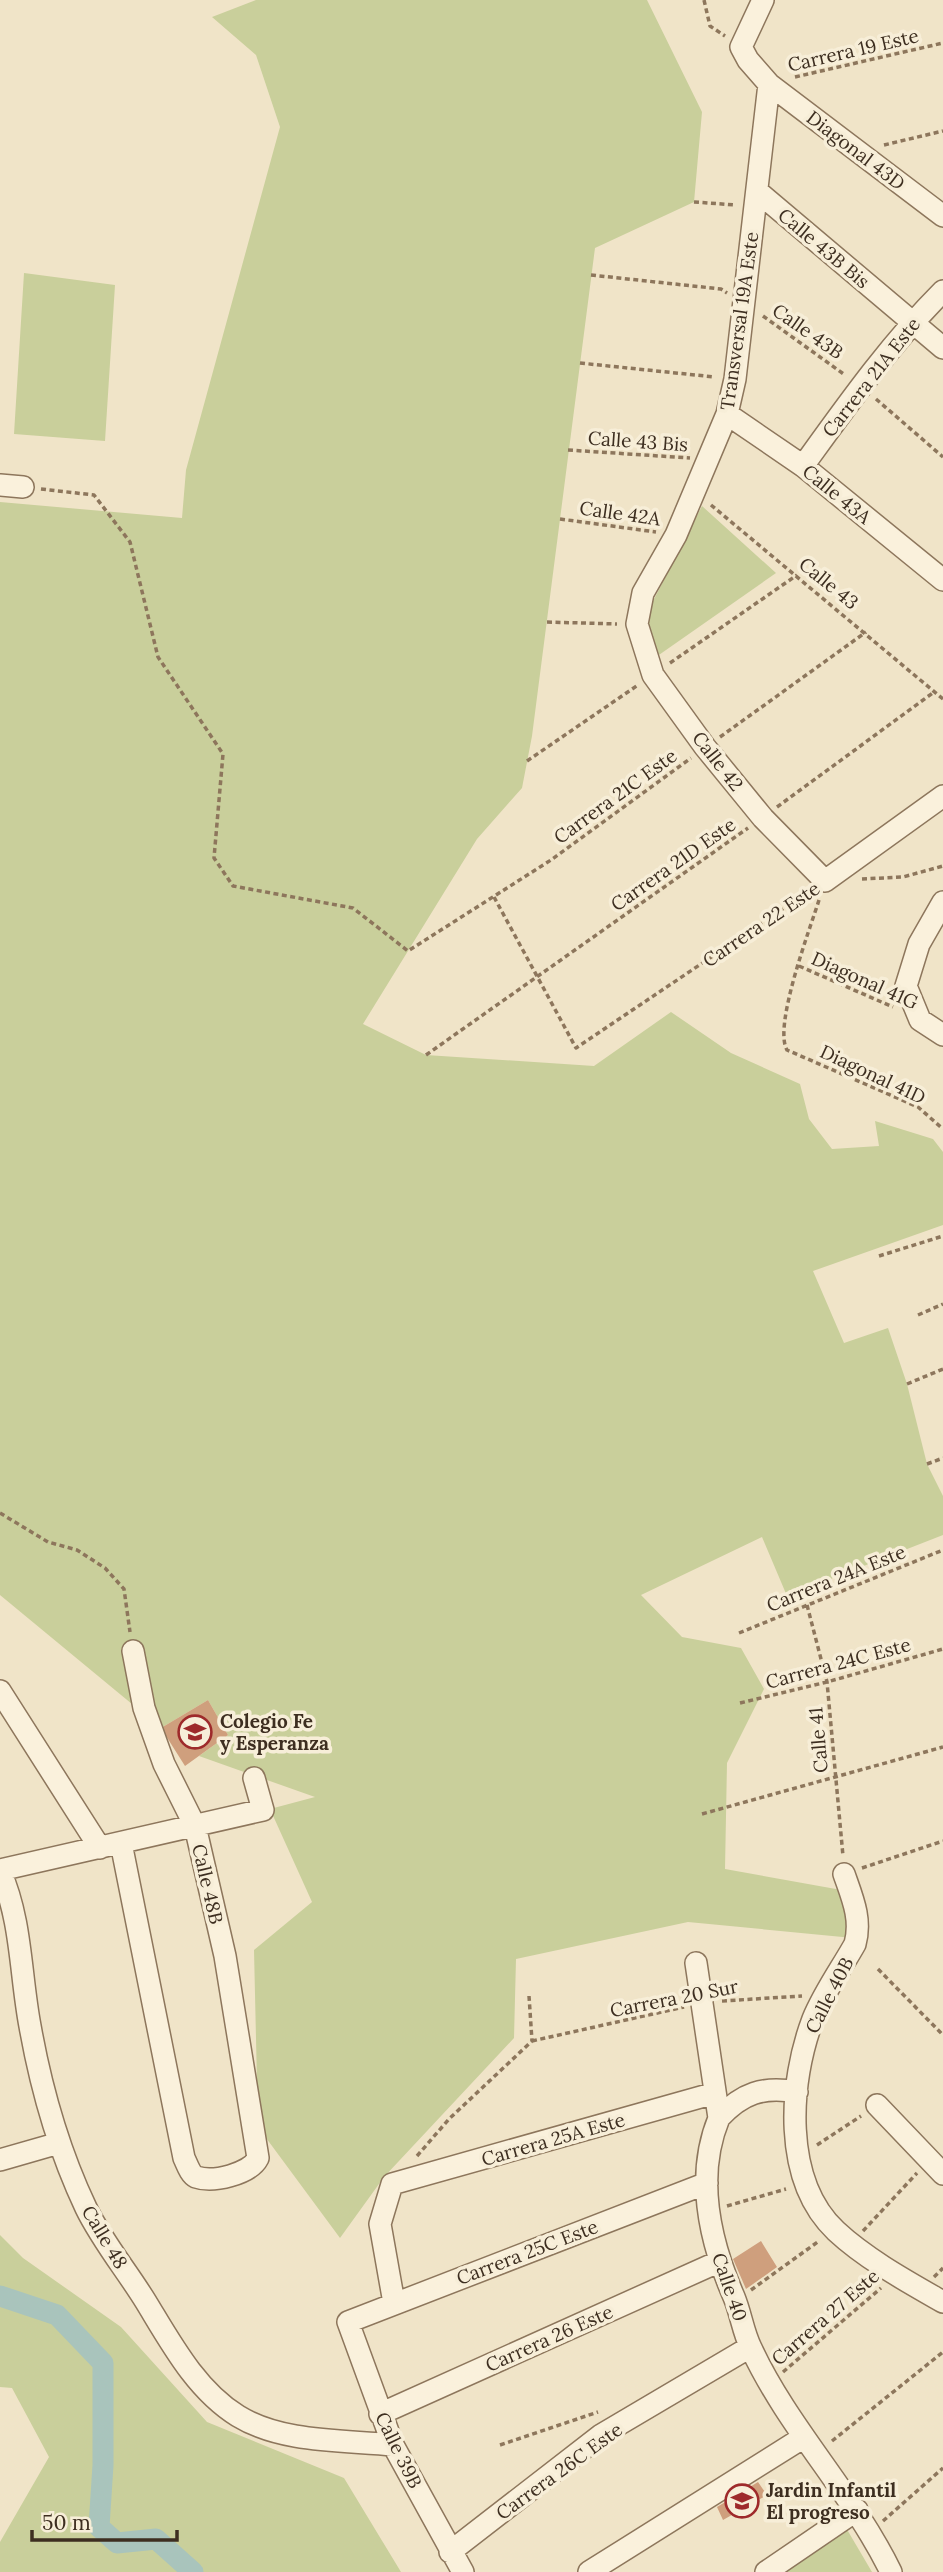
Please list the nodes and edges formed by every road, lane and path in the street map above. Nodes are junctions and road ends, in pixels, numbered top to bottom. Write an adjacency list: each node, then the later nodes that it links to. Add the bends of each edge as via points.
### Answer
1 (704, 0): 4 (path, via 710,26)
2 (763, 0): 4 (street)
3 (943, 43): 5 (path, Carrera 19 Este)
4 (741, 47): 5 (street, Diagonal 43D)
5 (769, 83): 7 (street, Diagonal 43D); 8 (street, Transversal 19A Este)
6 (943, 131): 7 (path)
7 (858, 152): 10 (street, Diagonal 43D)
8 (757, 191): 9 (path, via 738,206); 13 (street, Transversal 19A Este); 14 (street, Calle 43B Bis)
9 (694, 202)
10 (943, 216)
11 (591, 275): 13 (path, Calle 43B, via 721,289)
12 (943, 290): 14 (street, Carrera 21A Este)
13 (743, 303): 17 (street, Transversal 19A Este); 18 (path, Calle 43B)
14 (911, 323): 15 (street, Calle 43B Bis); 18 (street, Carrera 21A Este)
15 (943, 348)
16 (580, 363): 17 (path)
17 (735, 379): 19 (street, Transversal 19A Este)
18 (860, 386): 21 (path, Calle 43B); 23 (street, Carrera 21A Este)
19 (727, 414): 22 (street, Transversal 19A Este); 23 (street, Calle 43A)
20 (568, 450): 22 (path, Calle 43 Bis)
21 (943, 457)
22 (706, 459): 26 (street, Transversal 19A Este)
23 (803, 466): 29 (street, Calle 43A)
24 (0, 485): 25 (street)
25 (23, 487): 40 (path, Carrera 21C Este, via 94,495 130,542 158,657 223,754 214,858 233,886 353,908 408,951)
26 (695, 491): 28 (street, Transversal 19A Este); 32 (path, Calle 43)
27 (560, 519): 28 (path, Calle 42A)
28 (676, 535): 31 (street, Transversal 19A Este, via 643,593)
29 (943, 580)
30 (547, 622): 31 (path)
31 (637, 624): 35 (street, Calle 42, via 653,675)
32 (866, 632): 33 (path, Calle 43); 35 (path, Carrera 21C Este)
33 (934, 692): 34 (path, Calle 43); 37 (path, Carrera 21D Este)
34 (943, 699)
35 (705, 747): 37 (street, Calle 42); 40 (path, Carrera 21C Este)
36 (943, 796): 39 (street, Carrera 22 Este)
37 (763, 818): 39 (street, Calle 42); 43 (path, Carrera 21D Este)
38 (943, 866): 39 (path, via 903,877)
39 (825, 881): 42 (path); 43 (path, Carrera 22 Este, via 576,1048)
40 (494, 896): 43 (path)
41 (943, 902): 44 (street, via 919,944 906,986)
42 (799, 966): 44 (path, Diagonal 41G); 47 (path, Diagonal 41D, via 784,1016 787,1050 918,1107)
43 (537, 978): 46 (path, Carrera 21D Este)
44 (920, 1020): 45 (street)
45 (943, 1035)
46 (426, 1055)
47 (943, 1129)
48 (943, 1236): 49 (path)
49 (879, 1256)
50 (943, 1304): 51 (path)
51 (919, 1315)
52 (943, 1369): 53 (path)
53 (907, 1384)
54 (943, 1458): 55 (path)
55 (927, 1464)
56 (0, 1513): 61 (path, via 105,1568 124,1589)
57 (943, 1550): 58 (path, Carrera 24A Este)
58 (807, 1605): 59 (path, Carrera 24A Este); 62 (path, Calle 41)
59 (739, 1633)
60 (943, 1649): 62 (path, Carrera 24C Este)
61 (133, 1651): 69 (street, Calle 48B, via 144,1708 164,1764)
62 (827, 1682): 64 (path, Carrera 24C Este); 67 (path, Calle 41)
63 (0, 1690): 72 (street)
64 (740, 1703)
65 (943, 1747): 67 (path)
66 (254, 1778): 69 (street, via 263,1810)
67 (836, 1779): 68 (path); 74 (path, Calle 41)
68 (702, 1814)
69 (195, 1826): 71 (street); 71 (street, Calle 48B, via 225,1956 258,2158 253,2167 236,2175 198,2178 184,2158)
70 (943, 1841): 74 (path)
71 (121, 1843): 72 (street)
72 (100, 1848): 73 (street)
73 (0, 1871): 86 (street, Calle 48, via 13,1900 30,2026)
74 (845, 1874): 78 (street, Calle 40B, via 858,1931)
75 (696, 1963): 79 (street, Calle 40)
76 (878, 1969): 80 (path)
77 (529, 1997): 81 (path)
78 (824, 1997): 79 (path, Carrera 20 Sur, via 769,1996); 82 (street, Calle 40B, via 804,2047)
79 (702, 2003): 81 (path, Carrera 20 Sur); 83 (street, Calle 40)
80 (943, 2035)
81 (532, 2041): 92 (path, via 449,2119)
82 (797, 2092): 85 (street, via 753,2091); 87 (street, Calle 40B)
83 (715, 2093): 85 (street, Calle 40); 92 (street, Carrera 25A Este)
84 (877, 2105): 87 (path); 89 (street)
85 (719, 2118): 90 (street, Calle 40, via 710,2139)
86 (59, 2143): 88 (street); 107 (street, Calle 48, via 87,2210 174,2348 210,2393 238,2416 285,2434)
87 (800, 2156): 91 (street, Calle 40B)
88 (0, 2160)
89 (936, 2168): 94 (path)
90 (707, 2183): 93 (street, Calle 40); 99 (street, Carrera 25C Este)
91 (805, 2183): 93 (path); 94 (street, Calle 40B)
92 (392, 2184): 99 (street, via 380,2224)
93 (708, 2212): 95 (street, Calle 40)
94 (843, 2236): 96 (street, Calle 40B); 97 (path)
95 (718, 2262): 97 (street, Calle 40); 105 (street, Carrera 26 Este)
96 (898, 2274): 98 (street, Calle 40B); 103 (path, Carrera 27 Este)
97 (736, 2301): 101 (street, Calle 40)
98 (943, 2302)
99 (394, 2303): 100 (street, Carrera 25C Este)
100 (348, 2322): 105 (street, Calle 39B)
101 (750, 2347): 103 (street, Calle 40); 113 (street, Carrera 26C Este, via 601,2435)
102 (943, 2352): 109 (path)
103 (771, 2382): 106 (street, Calle 40)
104 (604, 2410): 108 (path)
105 (380, 2414): 107 (street, Calle 39B)
106 (804, 2437): 109 (street, Calle 40); 115 (street)
107 (393, 2445): 113 (street, Calle 39B)
108 (500, 2445)
109 (817, 2454): 111 (street, Calle 40)
110 (943, 2468): 112 (path)
111 (857, 2510): 112 (street, Calle 40); 116 (street)
112 (872, 2531): 117 (street, Calle 40)
113 (450, 2552): 114 (street, Calle 39B)
114 (463, 2572)
115 (589, 2572)
116 (766, 2572)
117 (891, 2572)

